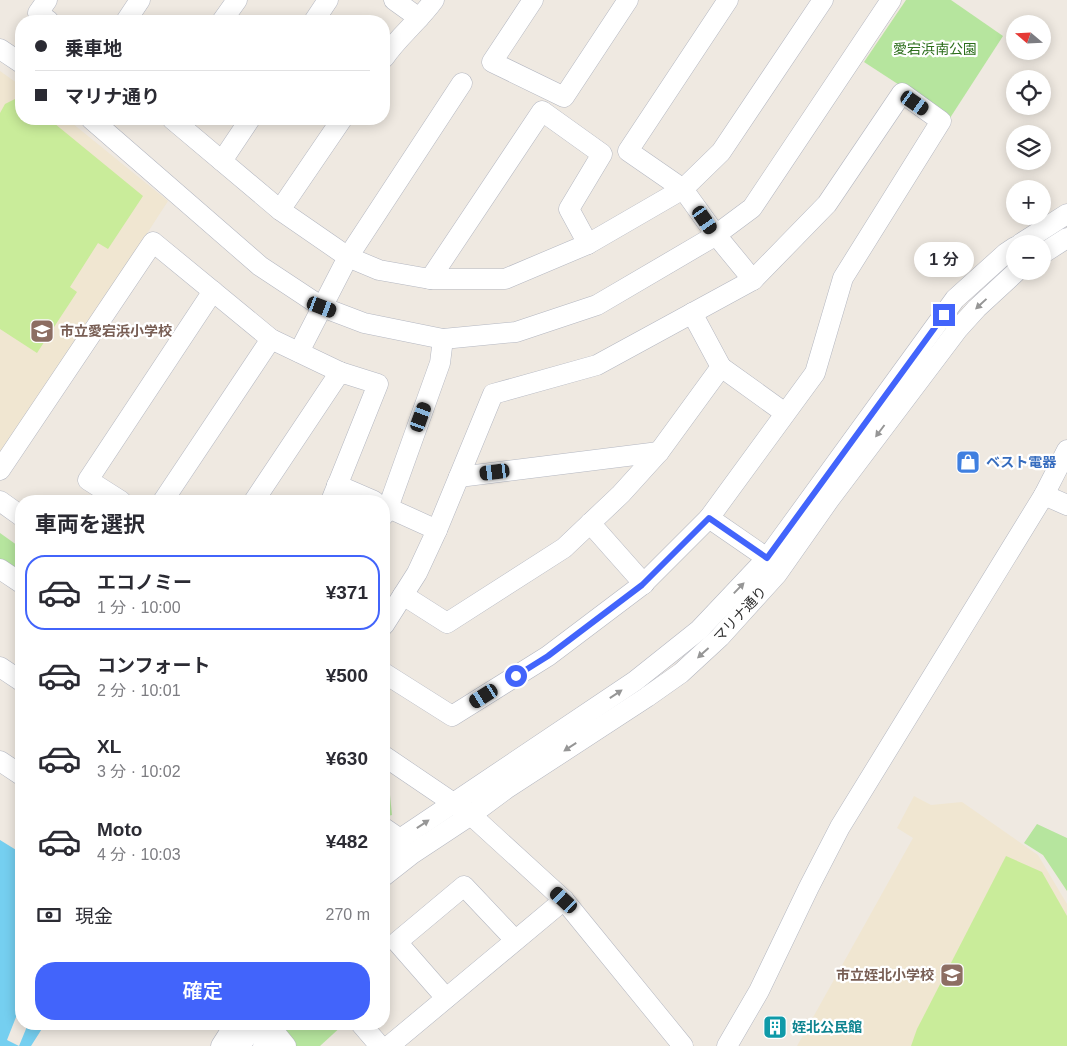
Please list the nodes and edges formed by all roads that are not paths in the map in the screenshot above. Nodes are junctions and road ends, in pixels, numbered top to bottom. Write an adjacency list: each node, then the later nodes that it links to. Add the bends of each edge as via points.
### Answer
1 (46, 0): 12 (street, via 38,13)
2 (140, 0): 13 (street)
3 (237, 0): 14 (street)
4 (328, 0): 15 (street)
5 (394, 0): 16 (street)
6 (434, 0): 16 (street)
7 (533, 0): 8 (street, via 492,62 564,97)
8 (628, 0)
9 (728, 0): 26 (street, via 628,151)
10 (823, 0): 26 (street, via 721,152)
11 (891, 0): 29 (street, via 752,208)
12 (41, 15)
13 (130, 15)
14 (226, 15)
15 (318, 15)
16 (419, 18): 18 (street)
17 (0, 49): 19 (street)
18 (390, 49)
19 (15, 59)
20 (462, 83): 35 (street)
21 (98, 125): 40 (street, via 260,266)
22 (179, 125): 25 (street)
23 (246, 125): 25 (street)
24 (338, 125): 27 (street)
25 (222, 162): 27 (street)
26 (683, 189): 29 (street); 32 (street)
27 (280, 210): 35 (street)
28 (1067, 214): 30 (street)
29 (716, 235): 37 (street); 43 (street, via 596,305 516,332)
30 (1034, 235)
31 (1067, 238): 33 (street)
32 (588, 244): 36 (street, via 505,279); 36 (street, via 569,209 602,154 542,111)
33 (1051, 248)
34 (1006, 252): 65 (street, マリナ通り, via 955,299)
35 (348, 257): 36 (street, via 379,270); 40 (street)
36 (430, 279)
37 (753, 280): 41 (street); 47 (street, via 827,204 902,93 941,121 843,278 815,373)
38 (1008, 280): 65 (street, マリナ通り, one-way to 65, via 958,329 829,500)
39 (213, 291): 42 (street); 50 (street, via 153,242); 53 (street, via 88,480)
40 (322, 307): 43 (street, via 364,323); 44 (street)
41 (692, 313): 45 (street); 51 (street, via 597,365 493,394)
42 (271, 339): 44 (street); 54 (street)
43 (442, 339): 56 (street, via 440,363)
44 (299, 352): 46 (street)
45 (721, 367): 47 (street); 49 (street)
46 (340, 372): 52 (street, via 378,384); 55 (street)
47 (785, 413): 62 (street)
48 (1067, 450): 57 (street)
49 (659, 452): 51 (street); 63 (street)
50 (0, 470)
51 (459, 477): 64 (street)
52 (334, 493)
53 (112, 495)
54 (167, 495)
55 (258, 495)
56 (387, 495)
57 (1044, 496): 59 (street); 93 (street, via 840,828 759,991)
58 (0, 501): 61 (street)
59 (1067, 504)
60 (390, 511): 64 (street)
61 (15, 512)
62 (709, 518): 65 (street); 68 (street)
63 (590, 523): 68 (street); 69 (street, via 564,548 448,623)
64 (437, 530): 69 (street)
65 (772, 566): 77 (street, マリナ通り, one-way to 65, via 635,681); 78 (street, マリナ通り, one-way to 78, via 720,637 681,673)
66 (0, 569): 67 (street)
67 (15, 579)
68 (644, 584): 73 (street, via 548,656 452,716)
69 (403, 595): 70 (street)
70 (390, 616)
71 (0, 667): 72 (street)
72 (15, 677)
73 (390, 677)
74 (390, 760): 77 (street)
75 (0, 761): 76 (street)
76 (15, 771)
77 (454, 803): 78 (street); 79 (street, マリナ通り, one-way to 77)
78 (471, 815): 80 (street, マリナ通り); 81 (street)
79 (392, 834)
80 (390, 871)
81 (564, 900): 82 (street); 92 (street)
82 (515, 940): 83 (street); 83 (street, via 464,886 398,942)
83 (446, 998): 91 (street)
84 (232, 1030): 87 (street)
85 (366, 1030): 90 (street)
86 (267, 1031): 88 (street); 89 (street)
87 (221, 1046)
88 (240, 1046)
89 (286, 1046)
90 (380, 1046)
91 (389, 1046)
92 (683, 1046)
93 (727, 1046)

